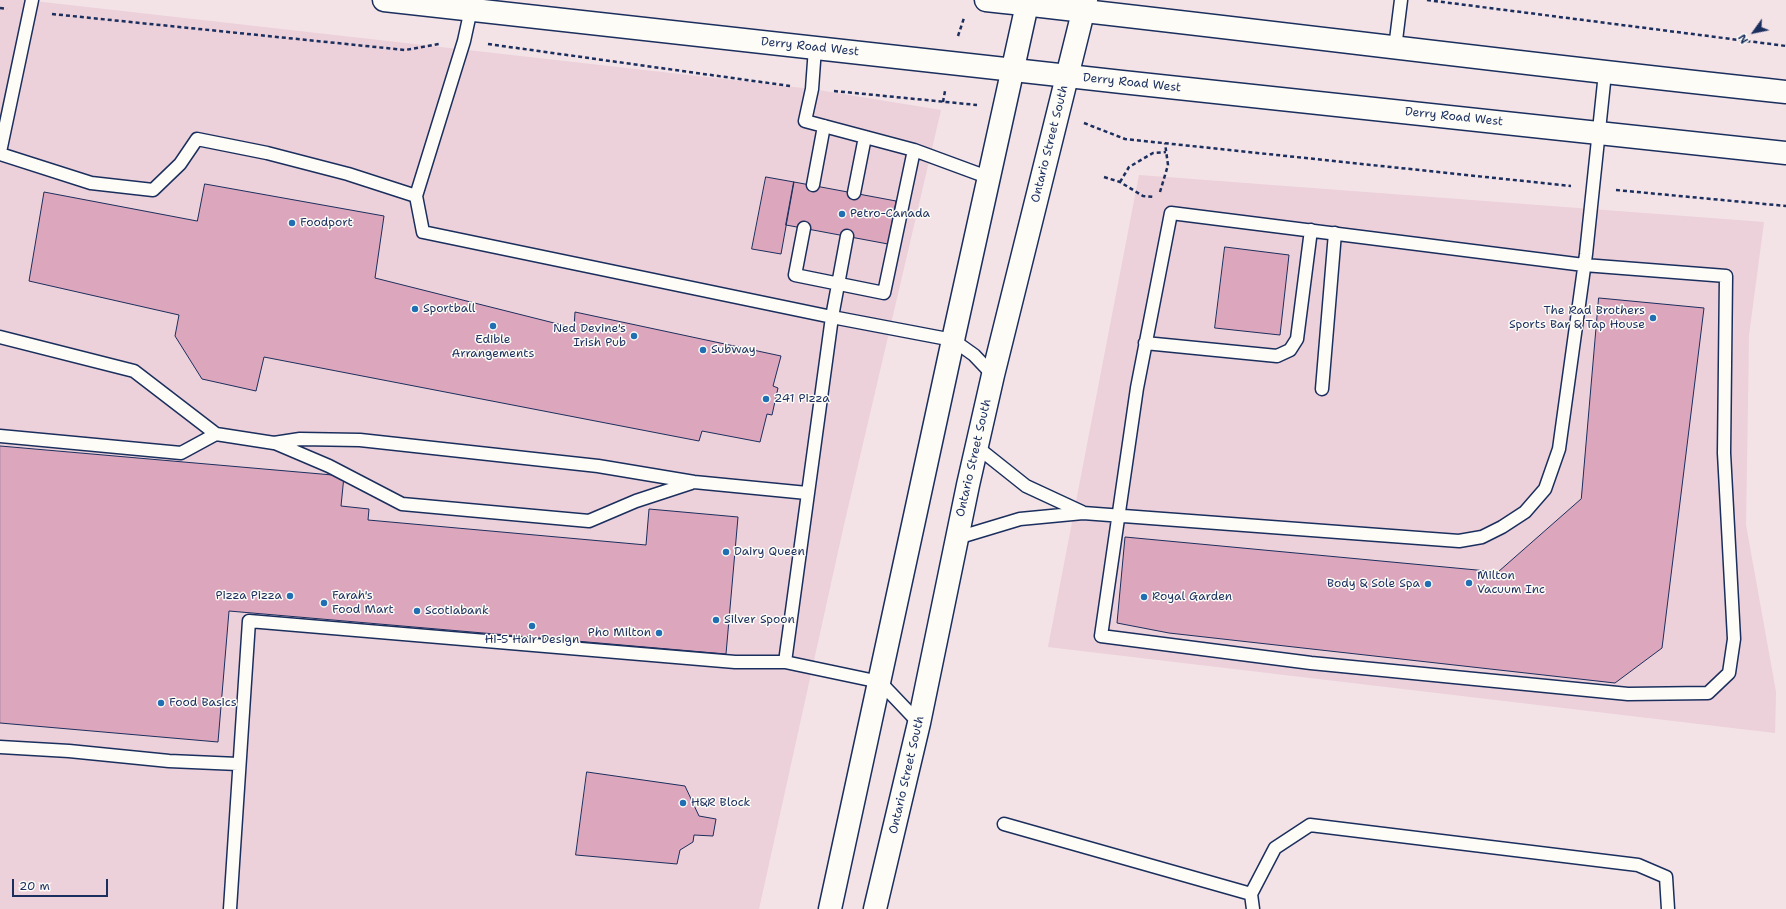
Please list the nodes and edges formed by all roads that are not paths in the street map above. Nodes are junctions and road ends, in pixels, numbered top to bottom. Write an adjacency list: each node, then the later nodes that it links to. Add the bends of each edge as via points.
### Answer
1 (384, 0): 7 (main road, Derry Road West)
2 (986, 0): 4 (main road)
3 (1401, 0): 9 (lane)
4 (1028, 2): 5 (main road); 10 (main road)
5 (1085, 5): 9 (main road); 12 (main road, Ontario Street South)
6 (31, 6): 18 (lane)
7 (471, 9): 8 (main road, Derry Road West); 23 (lane, via 464,41)
8 (815, 48): 10 (main road, Derry Road West); 14 (lane, via 812,89 805,121)
9 (1395, 48): 11 (main road)
10 (1013, 70): 12 (main road, Derry Road West); 20 (main road)
11 (1605, 73): 13 (main road); 15 (lane)
12 (1067, 76): 15 (main road, Derry Road West); 34 (main road, Ontario Street South)
13 (1786, 92)
14 (824, 126): 16 (lane); 21 (lane)
15 (1599, 133): 19 (main road, Derry Road West); 28 (lane)
16 (866, 137): 17 (lane); 22 (lane)
17 (914, 150): 20 (lane); 29 (lane, via 884,293)
18 (0, 153): 23 (lane, via 91,184 153,190 180,164 197,139 333,170)
19 (1786, 153)
20 (990, 178): 32 (main road)
21 (813, 185)
22 (854, 193)
23 (416, 196): 30 (lane, via 423,232)
24 (804, 228): 29 (lane, via 795,275)
25 (1311, 230): 26 (lane); 33 (lane, via 1297,338 1290,350 1277,356); 33 (lane, via 1171,213)
26 (1335, 233): 28 (lane); 35 (lane)
27 (847, 236): 29 (lane)
28 (1584, 265): 43 (lane, via 1559,449 1545,489 1526,512 1502,527 1482,537 1459,541); 43 (lane, via 1726,276 1724,453 1734,638 1729,673 1708,693 1628,694 1312,663 1101,636)
29 (837, 284): 30 (lane)
30 (832, 317): 32 (lane); 41 (lane)
31 (0, 337): 36 (lane, via 134,371)
32 (953, 340): 34 (lane, via 974,355); 46 (main road)
33 (1145, 343): 43 (lane)
34 (993, 375): 39 (main road, Ontario Street South)
35 (1322, 389)
36 (216, 434): 37 (lane, via 181,453); 38 (lane)
37 (0, 436)
38 (274, 442): 40 (lane, via 300,439 360,440 598,466); 40 (lane, via 329,466 402,504 589,521 636,501)
39 (977, 447): 42 (lane, via 1026,486); 44 (main road, Ontario Street South)
40 (694, 482): 41 (lane)
41 (807, 493): 45 (lane)
42 (1083, 513): 43 (lane); 44 (lane, via 1020,519)
43 (1118, 516)
44 (957, 538): 47 (main road, Ontario Street South)
45 (784, 662): 46 (lane); 49 (lane, via 735,662 249,621)
46 (880, 682): 47 (lane); 53 (main road)
47 (919, 723): 54 (main road, Ontario Street South)
48 (0, 747): 49 (lane)
49 (238, 764): 52 (lane)
50 (1004, 824): 51 (lane)
51 (1250, 894): 55 (lane); 56 (lane, via 1276,848 1310,825 1638,866 1666,877)
52 (230, 909)
53 (830, 909)
54 (875, 909)
55 (1253, 909)
56 (1668, 909)

